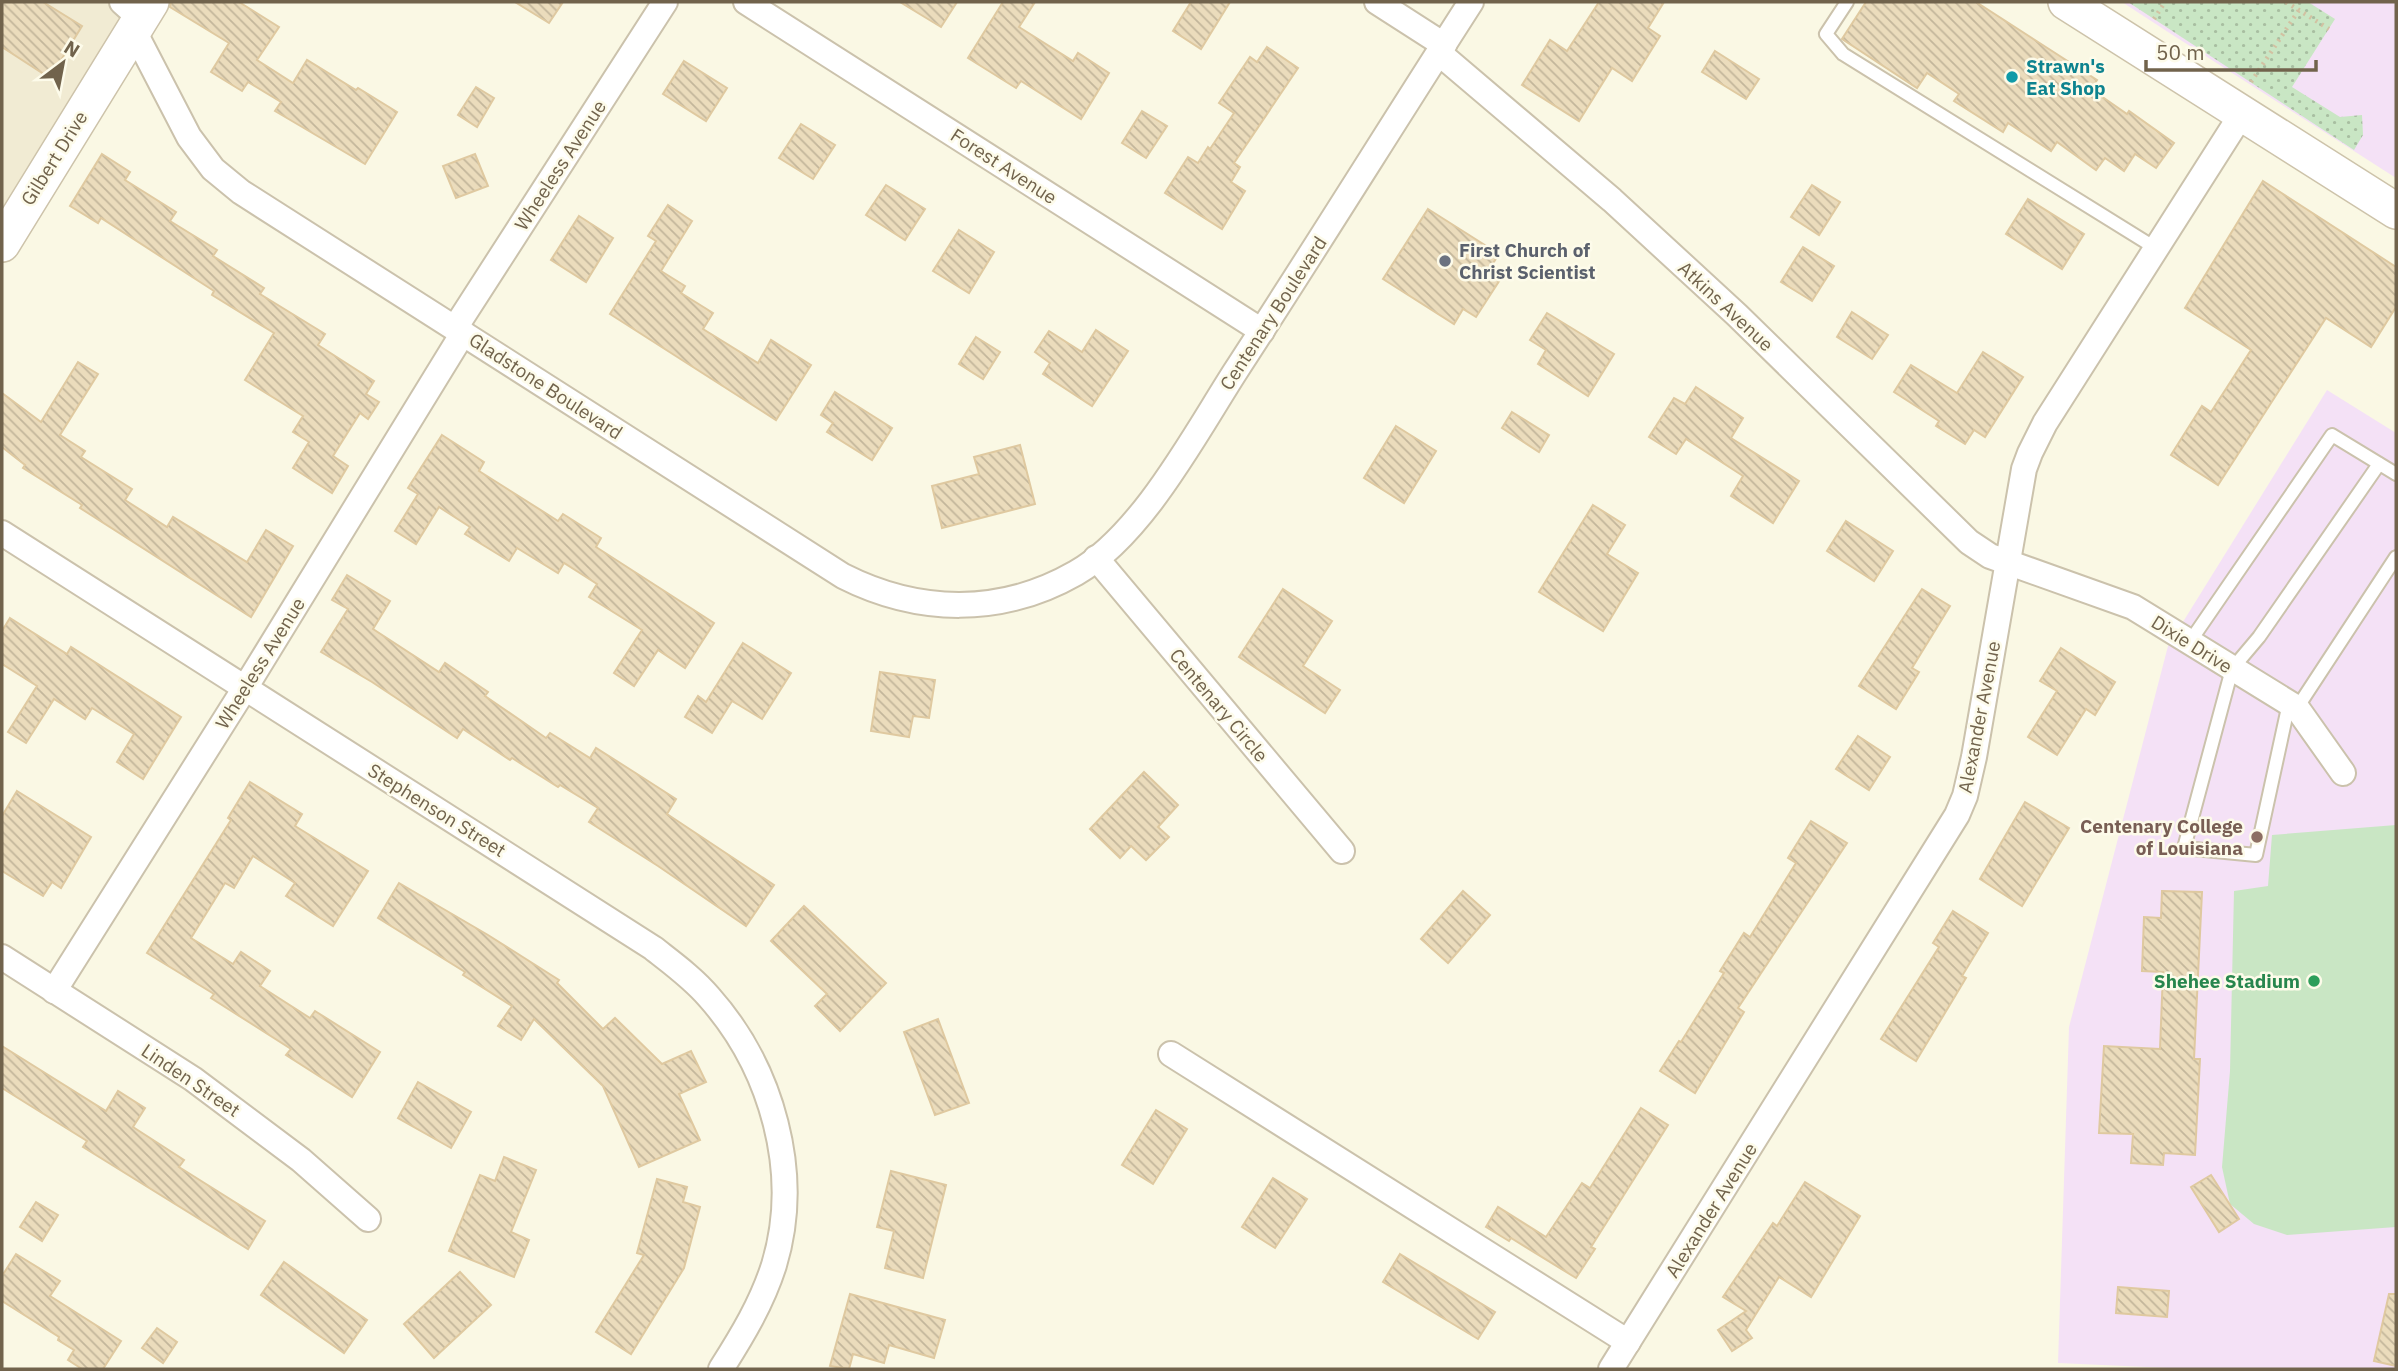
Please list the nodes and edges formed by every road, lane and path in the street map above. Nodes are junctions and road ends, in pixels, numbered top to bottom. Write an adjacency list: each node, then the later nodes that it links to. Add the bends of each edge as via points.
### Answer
1 (665, 2): 18 (street, Wheeless Avenue)
2 (747, 2): 19 (street, Forest Avenue)
3 (1377, 2): 13 (street, Atkins Avenue)
4 (1471, 2): 13 (street, Centenary Boulevard)
5 (1847, 2): 17 (lane, via 1826,34 1843,54)
6 (2066, 2): 14 (main road)
7 (2165, 2): 11 (path)
8 (2287, 2): 9 (path)
9 (2299, 10): 12 (path); 14 (path)
10 (137, 13): 16 (main road, Gilbert Drive); 18 (street, Gladstone Boulevard, via 189,137 214,169 241,192)
11 (2154, 19)
12 (2329, 29)
13 (1441, 49): 19 (street, Centenary Boulevard); 25 (street, Atkins Avenue, via 1727,306 1969,542)
14 (2247, 97): 15 (main road); 17 (street, Alexander Avenue)
15 (2396, 211)
16 (2, 244)
17 (2157, 249): 25 (street, Alexander Avenue, via 2030,453)
18 (459, 331): 26 (street, Gladstone Boulevard, via 868,589 909,601 951,606 994,602); 29 (street, Wheeless Avenue)
19 (1262, 331): 24 (street, Centenary Boulevard, via 1145,507)
20 (2379, 464): 21 (lane); 27 (lane, via 2332,435); 28 (lane)
21 (2396, 474)
22 (2, 533): 29 (street, Stephenson Street)
23 (2396, 557): 30 (lane)
24 (1096, 558): 26 (street, Centenary Boulevard, via 1077,573); 32 (street, Centenary Circle)
25 (2008, 562): 27 (street, Dixie Drive, via 2133,607); 37 (street, Alexander Avenue, via 1974,757 1957,815)
26 (1040, 590)
27 (2189, 643): 28 (street, Dixie Drive)
28 (2232, 669): 30 (street, Dixie Drive); 30 (lane, via 2183,848 2256,855)
29 (245, 688): 34 (street, Wheeless Avenue); 38 (street, Stephenson Street, via 653,948 692,979 738,1034 760,1076 775,1120 783,1220 774,1265 745,1331)
30 (2293, 706): 31 (street, Dixie Drive)
31 (2343, 773)
32 (1342, 851)
33 (2, 957): 34 (street, Linden Street)
34 (54, 991): 36 (street, Linden Street, via 230,1105)
35 (1171, 1054): 37 (street)
36 (368, 1219)
37 (1628, 1342): 39 (street, Alexander Avenue)
38 (721, 1369)
39 (1611, 1369)

